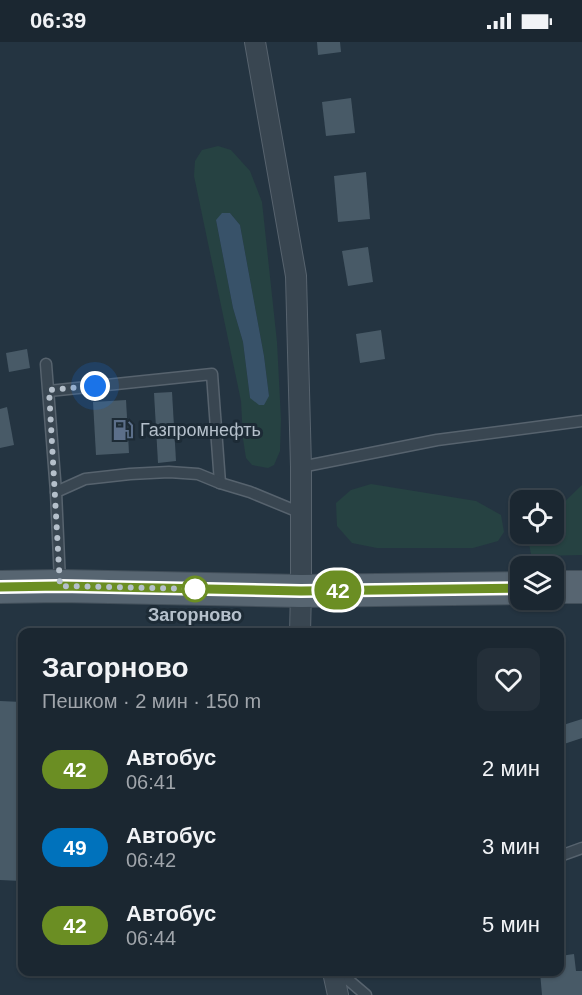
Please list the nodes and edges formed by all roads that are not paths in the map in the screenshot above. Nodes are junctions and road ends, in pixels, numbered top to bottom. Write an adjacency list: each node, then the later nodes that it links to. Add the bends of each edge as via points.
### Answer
1 (255, 42): 5 (street, via 296,276)
2 (46, 364): 3 (lane)
3 (49, 390): 6 (lane, via 212,374); 7 (lane)
4 (582, 421): 5 (lane, via 437,440)
5 (300, 467): 8 (street)
6 (220, 483): 7 (lane, via 198,474 130,474 85,479); 8 (lane)
7 (56, 492): 9 (lane)
8 (301, 513): 14 (street)
9 (60, 586): 10 (main road); 14 (main road)
10 (0, 587)
11 (564, 587): 12 (main road)
12 (582, 587)
13 (510, 588): 14 (main road)
14 (301, 591): 15 (street)
15 (300, 628)
16 (582, 848): 17 (lane)
17 (564, 855)
18 (334, 976): 20 (street)
19 (344, 976): 21 (lane)
20 (338, 995)
21 (366, 995)

